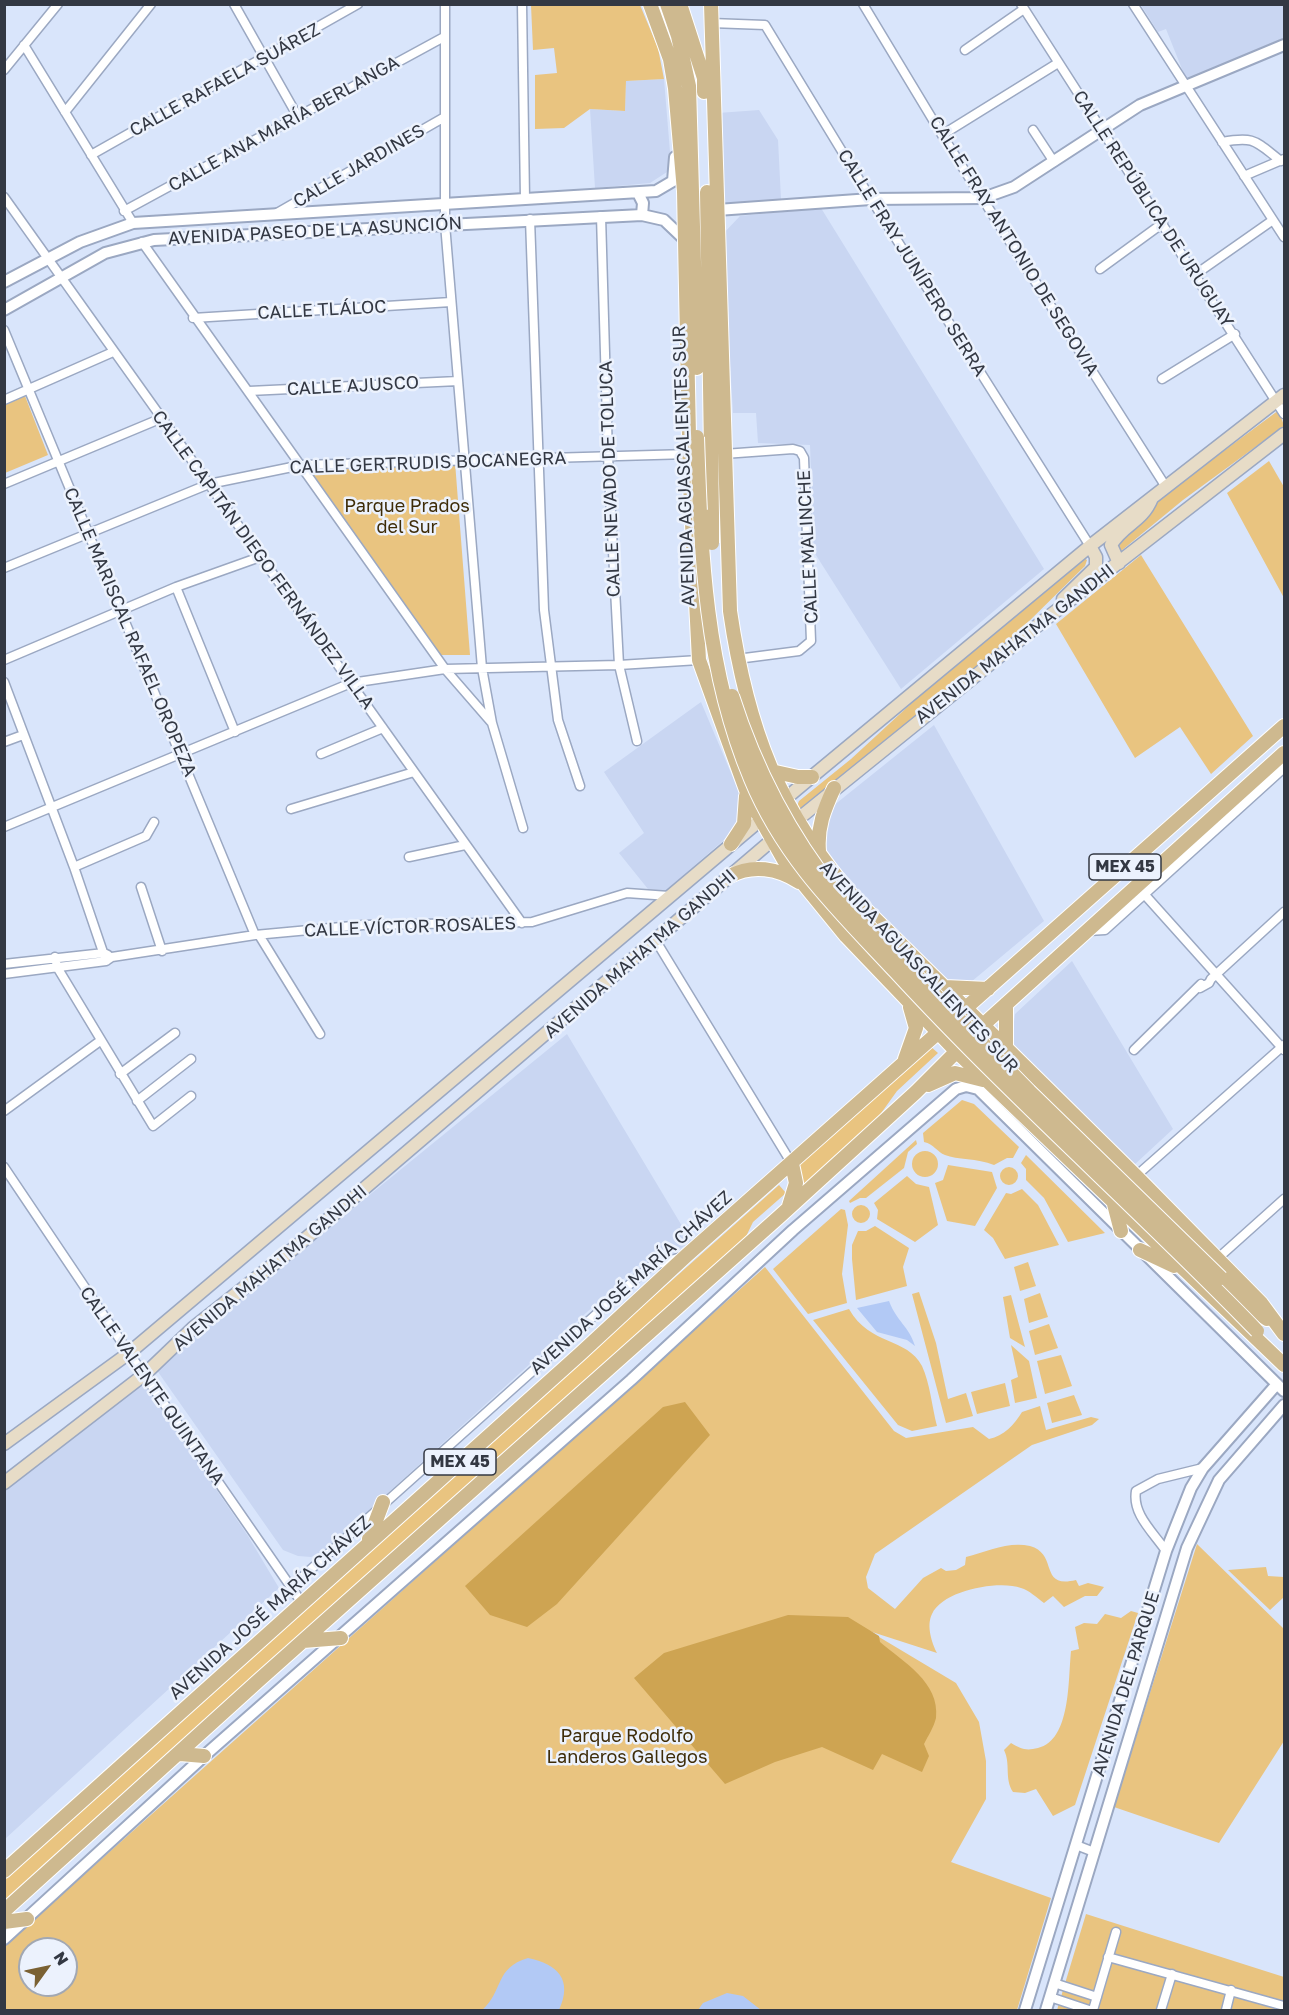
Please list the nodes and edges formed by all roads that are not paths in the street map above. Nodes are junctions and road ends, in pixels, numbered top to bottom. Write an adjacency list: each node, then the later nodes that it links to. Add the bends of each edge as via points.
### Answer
1 (58, 4): 18 (street)
2 (151, 4): 26 (street)
3 (234, 4): 21 (street)
4 (358, 4): 21 (street, CALLE RAFAELA SUÁREZ)
5 (445, 4): 17 (street)
6 (522, 4): 41 (street)
7 (650, 4): 15 (main road, AVENIDA AGUASCALIENTES SUR)
8 (665, 4): 15 (main road); 198 (main road, AVENIDA AGUASCALIENTES SUR, bridge, via 678,36 689,86 698,479 708,623 723,698 752,782 811,881 845,920 1016,1097 1204,1276)
9 (680, 4): 24 (main road, AVENIDA AGUASCALIENTES SUR)
10 (703, 4): 16 (main road); 24 (main road)
11 (711, 4): 16 (main road, AVENIDA AGUASCALIENTES SUR)
12 (863, 4): 32 (street, CALLE FRAY ANTONIO DE SEGOVIA)
13 (1133, 4): 25 (street)
14 (1022, 7): 20 (street); 22 (street, CALLE REPÚBLICA DE URUGUAY)
15 (658, 21): 27 (main road, AVENIDA AGUASCALIENTES SUR, via 670,59)
16 (711, 23): 42 (street, CALLE FRAY JUNÍPERO SERRA, via 765,25); 44 (main road, AVENIDA AGUASCALIENTES SUR)
17 (444, 37): 28 (street, CALLE ANA MARÍA BERLANGA); 29 (street)
18 (24, 45): 23 (street); 26 (street)
19 (1284, 45): 25 (street)
20 (965, 50)
21 (263, 59): 28 (street); 34 (street, CALLE RAFAELA SUÁREZ)
22 (1058, 63): 31 (street, CALLE REPÚBLICA DE URUGUAY); 32 (street)
23 (4, 70)
24 (704, 78): 195 (main road, AVENIDA AGUASCALIENTES SUR, bridge, via 716,611 732,695 769,790 807,857 836,893 1254,1311)
25 (1186, 86): 31 (street, via 1140,105); 33 (street)
26 (65, 112): 34 (street)
27 (677, 115): 38 (street, AVENIDA PASEO DE LA ASUNCIÓN, via 672,181 665,188); 55 (main road, AVENIDA AGUASCALIENTES SUR)
28 (298, 117): 45 (street, CALLE ANA MARÍA BERLANGA)
29 (443, 118): 43 (street); 46 (street, CALLE JARDINES)
30 (1033, 130): 36 (street)
31 (1102, 130): 36 (street); 52 (street, CALLE REPÚBLICA DE URUGUAY)
32 (942, 135): 40 (street, CALLE FRAY ANTONIO DE SEGOVIA)
33 (1222, 142): 35 (street, via 1254,140); 37 (street)
34 (91, 155): 45 (street)
35 (1283, 160): 37 (street)
36 (1054, 162): 40 (street, via 1014,188)
37 (1244, 176): 50 (street)
38 (638, 193): 41 (street, AVENIDA PASEO DE LA ASUNCIÓN); 47 (street, via 644,203)
39 (4, 197): 57 (street, CALLE CAPITÁN DIEGO FERNÁNDEZ VILLA)
40 (984, 198): 42 (street); 86 (street, CALLE FRAY ANTONIO DE SEGOVIA)
41 (525, 199): 43 (street, AVENIDA PASEO DE LA ASUNCIÓN)
42 (871, 199): 44 (street); 89 (street, CALLE FRAY JUNÍPERO SERRA)
43 (444, 204): 46 (street, AVENIDA PASEO DE LA ASUNCIÓN); 53 (street)
44 (717, 210): 78 (main road, AVENIDA AGUASCALIENTES SUR)
45 (124, 212): 51 (street)
46 (274, 214): 51 (street, AVENIDA PASEO DE LA ASUNCIÓN)
47 (642, 215): 48 (street, AVENIDA PASEO DE LA ASUNCIÓN); 55 (street, via 664,220)
48 (601, 216): 49 (street, AVENIDA PASEO DE LA ASUNCIÓN); 79 (street, CALLE NEVADO DE TOLUCA)
49 (530, 219): 53 (street, AVENIDA PASEO DE LA ASUNCIÓN); 80 (street)
50 (1273, 220): 54 (street); 59 (street)
51 (133, 223): 57 (street, AVENIDA PASEO DE LA ASUNCIÓN)
52 (1163, 223): 58 (street); 59 (street, CALLE REPÚBLICA DE URUGUAY)
53 (445, 224): 56 (street, AVENIDA PASEO DE LA ASUNCIÓN); 62 (street)
54 (1284, 237)
55 (685, 240): 77 (main road, AVENIDA AGUASCALIENTES SUR)
56 (142, 242): 60 (street, AVENIDA PASEO DE LA ASUNCIÓN, via 105,253); 64 (street)
57 (47, 258): 60 (street, CALLE CAPITÁN DIEGO FERNÁNDEZ VILLA); 61 (street, AVENIDA PASEO DE LA ASUNCIÓN)
58 (1100, 269)
59 (1196, 274): 66 (street, CALLE REPÚBLICA DE URUGUAY)
60 (60, 277): 63 (street, AVENIDA PASEO DE LA ASUNCIÓN); 67 (street, CALLE CAPITÁN DIEGO FERNÁNDEZ VILLA)
61 (4, 282)
62 (451, 302): 64 (street, CALLE TLÁLOC); 69 (street)
63 (4, 310)
64 (193, 318): 71 (street)
65 (4, 330): 70 (street, CALLE MARISCAL RAFAEL OROPEZA)
66 (1234, 334): 68 (street); 72 (street, CALLE REPÚBLICA DE URUGUAY)
67 (114, 352): 70 (street); 75 (street, CALLE CAPITÁN DIEGO FERNÁNDEZ VILLA)
68 (1162, 379)
69 (458, 381): 71 (street, CALLE AJUSCO); 81 (street)
70 (29, 390): 73 (street); 82 (street, CALLE MARISCAL RAFAEL OROPEZA)
71 (249, 391): 83 (street)
72 (1280, 398): 74 (street, CALLE REPÚBLICA DE URUGUAY); 86 (main road, AVENIDA MAHATMA GANDHI)
73 (4, 400)
74 (1284, 414)
75 (162, 418): 82 (street); 85 (street, CALLE CAPITÁN DIEGO FERNÁNDEZ VILLA)
76 (1284, 434): 91 (main road, AVENIDA MAHATMA GANDHI)
77 (689, 454): 79 (street, CALLE GERTRUDIS BOCANEGRA); 98 (main road, AVENIDA AGUASCALIENTES SUR)
78 (724, 454): 96 (main road, AVENIDA AGUASCALIENTES SUR, via 728,583); 96 (street, CALLE MALINCHE, via 793,449 804,458 811,641 799,651)
79 (608, 456): 80 (street, CALLE GERTRUDIS BOCANEGRA); 100 (street, CALLE NEVADO DE TOLUCA)
80 (537, 459): 81 (street, CALLE GERTRUDIS BOCANEGRA); 99 (street)
81 (466, 460): 83 (street, CALLE GERTRUDIS BOCANEGRA); 101 (street)
82 (58, 463): 84 (street); 88 (street, CALLE MARISCAL RAFAEL OROPEZA)
83 (302, 465): 85 (street, CALLE GERTRUDIS BOCANEGRA); 102 (street)
84 (4, 484)
85 (209, 484): 88 (street, CALLE GERTRUDIS BOCANEGRA); 90 (street, CALLE CAPITÁN DIEGO FERNÁNDEZ VILLA)
86 (1166, 487): 87 (main road, AVENIDA MAHATMA GANDHI)
87 (1153, 497): 89 (main road, AVENIDA MAHATMA GANDHI); 91 (main road, via 1146,513 1111,545)
88 (88, 533): 92 (street, CALLE GERTRUDIS BOCANEGRA); 94 (street, CALLE MARISCAL RAFAEL OROPEZA)
89 (1090, 546): 95 (main road, via 1096,567); 118 (main road, AVENIDA MAHATMA GANDHI)
90 (260, 556): 93 (street); 104 (street, CALLE CAPITÁN DIEGO FERNÁNDEZ VILLA)
91 (1119, 563): 95 (main road, AVENIDA MAHATMA GANDHI)
92 (4, 568)
93 (176, 587): 94 (street); 108 (street)
94 (121, 611): 97 (street); 113 (street, CALLE MARISCAL RAFAEL OROPEZA)
95 (1047, 618): 122 (main road, AVENIDA MAHATMA GANDHI)
96 (737, 659): 115 (main road, AVENIDA AGUASCALIENTES SUR)
97 (4, 660)
98 (699, 660): 100 (street); 119 (main road, AVENIDA AGUASCALIENTES SUR)
99 (550, 665): 100 (street); 101 (street); 121 (street, via 558,720)
100 (619, 665): 110 (street, CALLE NEVADO DE TOLUCA)
101 (482, 668): 102 (street); 105 (street)
102 (445, 669): 104 (street); 105 (street)
103 (4, 682): 109 (street)
104 (351, 683): 107 (street, CALLE CAPITÁN DIEGO FERNÁNDEZ VILLA); 108 (street)
105 (492, 723): 131 (street)
106 (1284, 726): 158 (main road, AVENIDA JOSÉ MARÍA CHÁVEZ / MEX 45)
107 (383, 728): 114 (street); 116 (street, CALLE CAPITÁN DIEGO FERNÁNDEZ VILLA)
108 (235, 732): 113 (street)
109 (23, 735): 111 (street); 125 (street)
110 (637, 741)
111 (4, 742)
112 (1284, 753): 147 (main road, MEX 45)
113 (181, 754): 125 (street); 148 (street, CALLE MARISCAL RAFAEL OROPEZA)
114 (321, 754)
115 (771, 771): 118 (main road); 120 (main road, AVENIDA AGUASCALIENTES SUR)
116 (414, 772): 126 (street); 134 (street, CALLE CAPITÁN DIEGO FERNÁNDEZ VILLA)
117 (1283, 772): 142 (street)
118 (812, 777): 124 (main road, AVENIDA MAHATMA GANDHI)
119 (742, 783): 123 (main road, AVENIDA AGUASCALIENTES SUR); 133 (main road, via 747,799 746,816)
120 (778, 784): 123 (main road, via 769,800 759,803); 124 (main road, AVENIDA AGUASCALIENTES SUR)
121 (580, 786)
122 (834, 788): 128 (main road, AVENIDA MAHATMA GANDHI); 135 (main road, via 817,834)
123 (749, 798): 127 (main road, AVENIDA AGUASCALIENTES SUR)
124 (785, 798): 127 (main road, AVENIDA MAHATMA GANDHI); 128 (main road, AVENIDA AGUASCALIENTES SUR)
125 (50, 806): 130 (street); 137 (street)
126 (291, 809)
127 (759, 820): 132 (main road, AVENIDA AGUASCALIENTES SUR); 133 (main road, AVENIDA MAHATMA GANDHI)
128 (797, 820): 132 (main road, AVENIDA MAHATMA GANDHI); 135 (main road, AVENIDA AGUASCALIENTES SUR)
129 (154, 822): 137 (street, via 146,836)
130 (4, 827)
131 (523, 828)
132 (772, 841): 138 (main road, AVENIDA MAHATMA GANDHI); 140 (main road, AVENIDA AGUASCALIENTES SUR)
133 (731, 844): 143 (main road, AVENIDA MAHATMA GANDHI)
134 (465, 845): 136 (street); 146 (street, CALLE CAPITÁN DIEGO FERNÁNDEZ VILLA)
135 (819, 853): 139 (main road, AVENIDA AGUASCALIENTES SUR)
136 (409, 857)
137 (74, 867): 152 (street)
138 (730, 876): 140 (main road, via 746,870 768,870); 149 (main road, AVENIDA MAHATMA GANDHI)
139 (842, 883): 144 (main road, via 832,879 821,882 815,894); 157 (main road, AVENIDA AGUASCALIENTES SUR)
140 (803, 885): 144 (main road, AVENIDA AGUASCALIENTES SUR)
141 (141, 887): 150 (street)
142 (1145, 895): 147 (street, via 1105,930); 156 (street)
143 (669, 896): 146 (street, CALLE VÍCTOR ROSALES, via 627,893); 197 (main road, AVENIDA MAHATMA GANDHI)
144 (817, 902): 159 (main road, AVENIDA AGUASCALIENTES SUR)
145 (1284, 912): 156 (street)
146 (522, 923): 148 (street, CALLE VÍCTOR ROSALES, via 363,925)
147 (1088, 931): 160 (main road, MEX 45)
148 (257, 935): 150 (street, CALLE VÍCTOR ROSALES); 164 (street, CALLE MARISCAL RAFAEL OROPEZA)
149 (656, 941): 181 (street); 200 (main road, AVENIDA MAHATMA GANDHI, via 298,1245 193,1328)
150 (162, 951): 152 (street, CALLE VÍCTOR ROSALES)
151 (55, 957): 152 (street, CALLE VÍCTOR ROSALES); 153 (street, CALLE VÍCTOR ROSALES); 154 (street)
152 (107, 957): 154 (street, CALLE VÍCTOR ROSALES)
153 (4, 964)
154 (57, 967): 155 (street, CALLE VÍCTOR ROSALES); 166 (street)
155 (4, 974)
156 (1214, 976): 167 (street); 169 (street, via 1206,979)
157 (945, 987): 158 (main road); 161 (main road, AVENIDA AGUASCALIENTES SUR)
158 (988, 989): 161 (main road, AVENIDA JOSÉ MARÍA CHÁVEZ / MEX 45)
159 (906, 999): 165 (main road, AVENIDA AGUASCALIENTES SUR); 172 (main road, via 916,1028)
160 (1006, 1004): 162 (main road, MEX 45); 168 (main road)
161 (966, 1008): 162 (main road, AVENIDA AGUASCALIENTES SUR); 165 (main road, AVENIDA JOSÉ MARÍA CHÁVEZ / MEX 45)
162 (983, 1025): 168 (main road, AVENIDA AGUASCALIENTES SUR); 170 (main road, MEX 45)
163 (175, 1033): 173 (street)
164 (320, 1034)
165 (938, 1034): 170 (main road, AVENIDA AGUASCALIENTES SUR); 172 (main road, AVENIDA JOSÉ MARÍA CHÁVEZ / MEX 45)
166 (100, 1041): 173 (street); 178 (street)
167 (1284, 1047): 183 (street)
168 (1006, 1048): 179 (main road, AVENIDA AGUASCALIENTES SUR)
169 (1134, 1050)
170 (956, 1051): 174 (main road, AVENIDA AGUASCALIENTES SUR); 175 (main road, MEX 45)
171 (191, 1059): 177 (street)
172 (903, 1065): 181 (main road, AVENIDA JOSÉ MARÍA CHÁVEZ / MEX 45)
173 (120, 1074): 177 (street)
174 (987, 1090): 175 (main road, via 974,1076 955,1073); 180 (main road, AVENIDA AGUASCALIENTES SUR); 187 (street, via 966,1086 951,1092); 188 (street, AVENIDA AGUASCALIENTES SUR)
175 (915, 1092): 186 (main road, MEX 45)
176 (191, 1096): 177 (street, via 153,1126)
177 (136, 1101)
178 (4, 1111)
179 (1074, 1115): 180 (main road, via 1061,1108 1047,1107 1036,1118); 183 (main road, AVENIDA AGUASCALIENTES SUR)
180 (1035, 1128): 185 (main road, AVENIDA AGUASCALIENTES SUR)
181 (792, 1164): 186 (main road, via 796,1190); 191 (main road, AVENIDA JOSÉ MARÍA CHÁVEZ / MEX 45)
182 (4, 1167): 197 (street, CALLE VALENTE QUINTANA)
183 (1136, 1176): 193 (main road, AVENIDA AGUASCALIENTES SUR)
184 (1284, 1198): 193 (street)
185 (1114, 1204): 188 (main road); 194 (main road, AVENIDA AGUASCALIENTES SUR)
186 (784, 1212): 187 (street); 189 (main road, MEX 45)
187 (793, 1230): 192 (street)
188 (1121, 1231): 190 (street, AVENIDA AGUASCALIENTES SUR)
189 (748, 1245): 192 (street); 212 (main road, MEX 45)
190 (1140, 1250): 194 (main road); 201 (street, AVENIDA AGUASCALIENTES SUR)
191 (687, 1255): 206 (street, via 649,1267); 207 (main road, AVENIDA JOSÉ MARÍA CHÁVEZ / MEX 45)
192 (763, 1259): 211 (street)
193 (1217, 1259): 195 (main road, AVENIDA AGUASCALIENTES SUR, via 1261,1303)
194 (1183, 1270): 199 (main road, AVENIDA AGUASCALIENTES SUR)
195 (1274, 1323): 196 (main road, AVENIDA AGUASCALIENTES SUR)
196 (1284, 1334)
197 (129, 1353): 200 (street, CALLE VALENTE QUINTANA); 203 (main road, AVENIDA MAHATMA GANDHI)
198 (1284, 1359)
199 (1284, 1365)
200 (145, 1374): 205 (main road, AVENIDA MAHATMA GANDHI); 209 (street, CALLE VALENTE QUINTANA)
201 (1281, 1388): 204 (street, AVENIDA DEL PARQUE)
202 (1284, 1405): 216 (street, AVENIDA DEL PARQUE, via 1219,1480 1187,1548)
203 (4, 1444)
204 (1203, 1468): 208 (street, AVENIDA DEL PARQUE); 208 (street, via 1158,1479 1136,1491 1134,1503)
205 (4, 1483)
206 (383, 1502): 207 (main road, via 376,1526); 209 (street)
207 (361, 1551): 210 (main road, AVENIDA JOSÉ MARÍA CHÁVEZ / MEX 45)
208 (1166, 1551): 215 (street, AVENIDA DEL PARQUE)
209 (291, 1587): 210 (street, CALLE VALENTE QUINTANA)
210 (302, 1604): 217 (main road, AVENIDA JOSÉ MARÍA CHÁVEZ / MEX 45)
211 (341, 1638): 212 (main road); 214 (street)
212 (303, 1641): 213 (main road, MEX 45)
213 (180, 1754): 214 (main road); 218 (main road, MEX 45)
214 (204, 1756): 219 (street)
215 (1076, 1845): 216 (street); 230 (street, AVENIDA DEL PARQUE)
216 (1094, 1852): 225 (street, AVENIDA DEL PARQUE)
217 (4, 1871)
218 (4, 1911)
219 (27, 1919): 220 (main road); 222 (street)
220 (4, 1922)
221 (1116, 1932): 223 (street)
222 (4, 1939)
223 (1108, 1957): 224 (street); 228 (street)
224 (1172, 1974): 226 (street); 233 (street)
225 (1054, 1983): 227 (street, AVENIDA DEL PARQUE); 228 (street)
226 (1231, 1990): 229 (street); 234 (street)
227 (1050, 1997): 231 (street, AVENIDA DEL PARQUE); 232 (street)
228 (1097, 1997): 232 (street)
229 (1284, 2006)
230 (1025, 2010)
231 (1046, 2010)
232 (1091, 2010)
233 (1161, 2010)
234 (1226, 2010)

